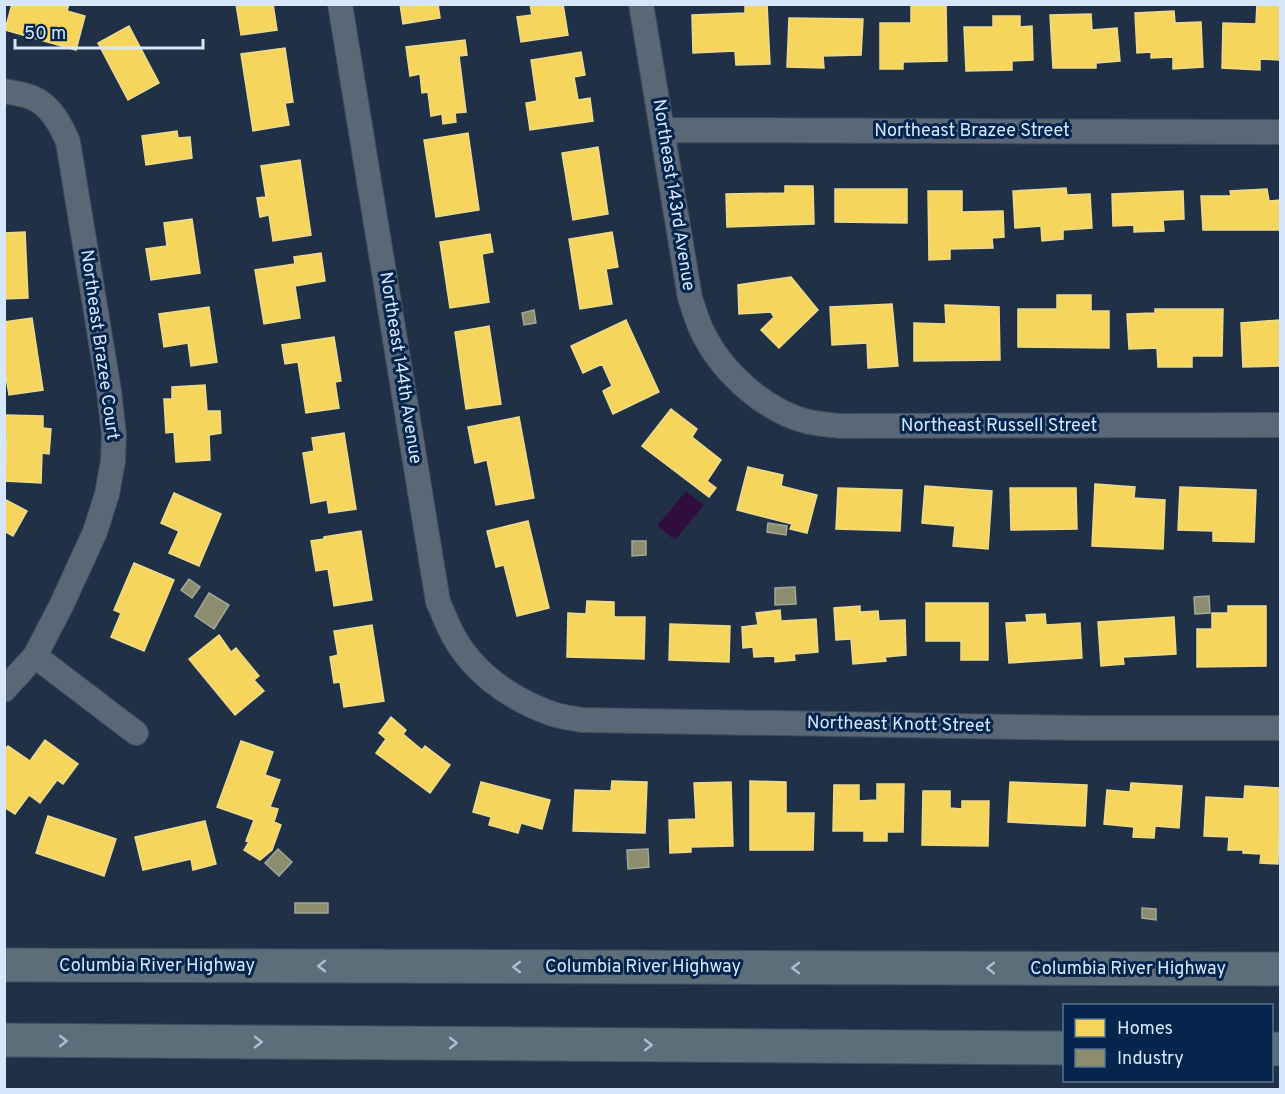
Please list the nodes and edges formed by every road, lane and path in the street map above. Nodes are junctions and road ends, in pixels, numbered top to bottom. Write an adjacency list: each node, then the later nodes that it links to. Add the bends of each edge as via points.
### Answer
1 (340, 4): 10 (street, Northeast 144th Avenue, via 438,602 466,655 486,677)
2 (641, 4): 4 (street, Northeast 143rd Avenue)
3 (4, 91): 8 (street, Northeast Brazee Court, via 33,98 47,108 68,142 114,435 107,494 95,532)
4 (663, 130): 5 (street, Northeast Brazee Street); 6 (street, Northeast 143rd Avenue, via 690,298 705,338)
5 (1281, 132)
6 (733, 375): 7 (street, Northeast Russell Street, via 779,410 808,422 841,426)
7 (1281, 425)
8 (36, 656): 9 (street, Northeast Brazee Court); 12 (street)
9 (4, 690)
10 (520, 701): 11 (street, Northeast Knott Street, via 552,714 611,722)
11 (1281, 728)
12 (136, 733)
13 (4, 965): 14 (highway, Columbia River Highway, one-way to 13)
14 (1281, 969)
15 (4, 1040): 16 (highway, one-way to 16)
16 (1063, 1048)

